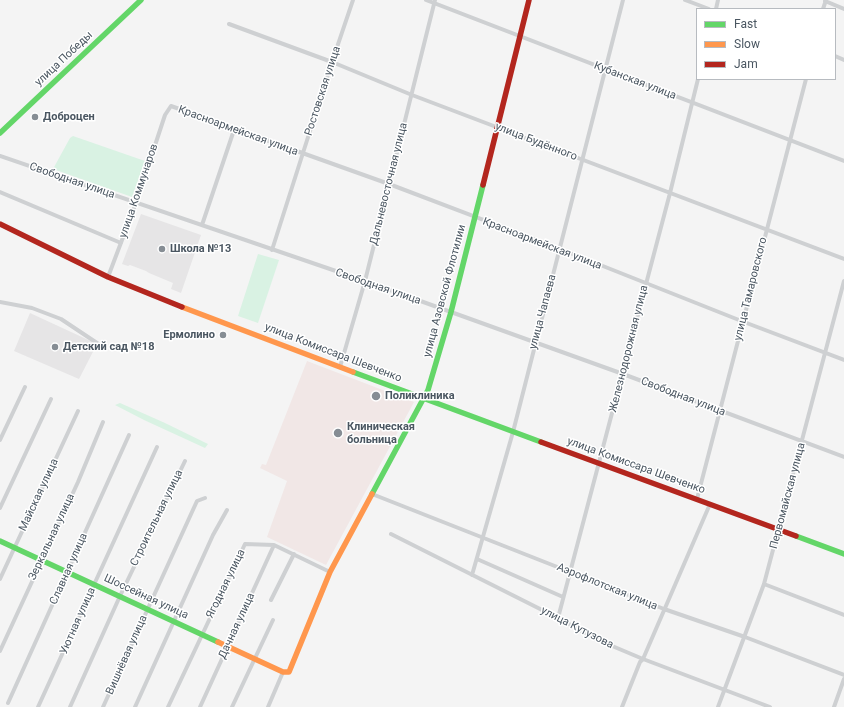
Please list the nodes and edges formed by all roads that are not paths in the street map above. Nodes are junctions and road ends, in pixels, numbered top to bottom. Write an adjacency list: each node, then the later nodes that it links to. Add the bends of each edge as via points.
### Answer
1 (141, 0): 22 (street, улица Победы)
2 (353, 0): 13 (street, Ростовская улица)
3 (426, 0): 8 (street, Кубанская улица)
4 (529, 0): 12 (street, улица Азовской Флотилии)
5 (623, 0): 14 (street, улица Чапаева)
6 (685, 0): 9 (street)
7 (826, 1): 10 (street)
8 (434, 2): 12 (street, Кубанская улица); 17 (street, Дальневосточная улица)
9 (706, 8)
10 (844, 9)
11 (229, 24): 13 (street, улица Будённого)
12 (520, 37): 14 (street, Кубанская улица); 20 (street, улица Азовской Флотилии)
13 (332, 62): 17 (street, улица Будённого); 24 (street, Ростовская улица)
14 (606, 70): 18 (street, Кубанская улица); 26 (street, улица Чапаева)
15 (698, 80): 18 (street, Железнодорожная улица)
16 (806, 80): 23 (street, улица Тамаровского)
17 (412, 95): 20 (street, улица Будённого); 28 (street, Дальневосточная улица)
18 (693, 103): 23 (street, Кубанская улица); 30 (street, Железнодорожная улица)
19 (171, 106): 21 (street, Красноармейская улица); 31 (street, улица Коммунаров, via 165,115)
20 (498, 127): 26 (street, улица Будённого); 32 (street, улица Азовской Флотилии)
21 (234, 130): 24 (street, Красноармейская улица); 34 (street)
22 (0, 133)
23 (790, 140): 27 (street, Кубанская улица); 35 (street, улица Тамаровского)
24 (303, 154): 28 (street, Красноармейская улица); 37 (street, Ростовская улица)
25 (0, 156): 31 (street, Свободная улица)
26 (582, 160): 30 (street, улица Будённого); 38 (street, улица Чапаева)
27 (844, 161)
28 (389, 184): 32 (street, Красноармейская улица); 42 (street, Дальневосточная улица)
29 (0, 192): 36 (street)
30 (670, 193): 35 (street, улица Будённого); 43 (street, Железнодорожная улица)
31 (136, 203): 34 (street, Свободная улица); 36 (street, улица Коммунаров)
32 (476, 218): 38 (street, Красноармейская улица); 45 (street, улица Азовской Флотилии)
33 (0, 224): 40 (street, улица Комиссара Шевченко)
34 (202, 225): 37 (street, Свободная улица)
35 (766, 230): 39 (street, улица Будённого); 46 (street, улица Тамаровского)
36 (121, 243): 40 (street, улица Коммунаров)
37 (272, 250): 42 (street, Свободная улица)
38 (560, 250): 43 (street, Красноармейская улица); 47 (street, улица Чапаева)
39 (844, 259)
40 (108, 277): 51 (street, улица Комиссара Шевченко)
41 (844, 280): 49 (street, Первомайская улица)
42 (365, 281): 45 (street, Свободная улица); 51 (street, Дальневосточная улица)
43 (646, 284): 46 (street, Красноармейская улица); 52 (street, Железнодорожная улица)
44 (0, 302): 48 (street, via 32,308 61,319)
45 (451, 312): 47 (street, Свободная улица); 55 (street, улица Азовской Флотилии)
46 (744, 322): 49 (street, Красноармейская улица); 57 (street, улица Тамаровского)
47 (535, 343): 52 (street, Свободная улица); 59 (street, улица Чапаева)
48 (100, 345)
49 (825, 352): 50 (street, Красноармейская улица); 62 (street, Первомайская улица)
50 (844, 360)
51 (340, 367): 55 (street, улица Комиссара Шевченко)
52 (623, 374): 57 (street, Свободная улица); 66 (street, Железнодорожная улица)
53 (25, 387): 61 (street)
54 (51, 399): 71 (street)
55 (424, 399): 59 (street, улица Комиссара Шевченко); 67 (street, улица Азовской Флотилии)
56 (78, 411): 78 (street, Майская улица)
57 (720, 411): 62 (street, Свободная улица); 69 (street, улица Тамаровского)
58 (103, 422): 81 (street, Зеркальная улица)
59 (513, 432): 66 (street, улица Комиссара Шевченко); 75 (street, улица Чапаева)
60 (130, 435): 85 (street, Славная улица)
61 (0, 440)
62 (802, 442): 64 (street, Свободная улица); 73 (street, Первомайская улица)
63 (157, 447): 88 (street, Уютная улица)
64 (844, 457)
65 (185, 461): 90 (street, Строительная улица)
66 (599, 464): 69 (street, улица Комиссара Шевченко); 84 (street, Железнодорожная улица)
67 (372, 494): 75 (street, Аэрофлотская улица); 83 (street, улица Азовской Флотилии)
68 (205, 498): 93 (street, Вишнёвая улица, via 197,501)
69 (697, 499): 70 (street, улица Комиссара Шевченко)
70 (710, 504): 73 (street, улица Комиссара Шевченко); 94 (street)
71 (0, 508)
72 (227, 510): 98 (street)
73 (779, 530): 80 (street, улица Комиссара Шевченко); 89 (street, Первомайская улица)
74 (391, 534): 86 (street, улица Кутузова)
75 (482, 538): 82 (street, улица Чапаева); 84 (street, Аэрофлотская улица)
76 (0, 541): 78 (street, Шоссейная улица)
77 (274, 545): 79 (street, Ягодная улица); 99 (street, Ягодная улица, via 245,544); 101 (street, Дачная улица)
78 (14, 547): 81 (street, Шоссейная улица); 87 (street, Майская улица)
79 (294, 554): 83 (street, Ягодная улица); 92 (street)
80 (844, 554)
81 (41, 559): 85 (street, Шоссейная улица); 102 (street, Зеркальная улица)
82 (477, 559): 86 (street, улица Чапаева); 91 (street)
83 (331, 571): 105 (street, via 289,672)
84 (570, 571): 91 (street, Железнодорожная улица); 94 (street, Аэрофлотская улица)
85 (67, 573): 88 (street, Шоссейная улица); 109 (street, Славная улица)
86 (472, 575): 96 (street, улица Кутузова)
87 (0, 579)
88 (94, 584): 90 (street, Шоссейная улица); 110 (street, Уютная улица)
89 (764, 584): 95 (street); 100 (street, Первомайская улица)
90 (120, 596): 93 (street, Шоссейная улица); 111 (street, Строительная улица)
91 (563, 597): 96 (street, Железнодорожная улица)
92 (271, 600)
93 (148, 609): 98 (street, Шоссейная улица); 112 (street, Вишнёвая улица)
94 (664, 609): 100 (street, Аэрофлотская улица); 104 (street)
95 (844, 615)
96 (558, 618): 104 (street, улица Кутузова, via 598,640)
97 (273, 620): 103 (street)
98 (174, 622): 99 (street, Шоссейная улица); 113 (street)
99 (202, 634): 101 (street, Шоссейная улица); 114 (street, Ягодная улица)
100 (745, 637): 106 (street, Аэрофлотская улица); 108 (street, Первомайская улица)
101 (228, 646): 103 (street, Шоссейная улица); 115 (street, Дачная улица)
102 (0, 651)
103 (255, 658): 105 (street, Шоссейная улица); 116 (street)
104 (643, 659): 108 (street, улица Кутузова); 118 (street)
105 (283, 672): 117 (street)
106 (844, 675)
107 (844, 680): 121 (street)
108 (725, 689): 119 (street, Первомайская улица); 120 (street, улица Кутузова)
109 (8, 702)
110 (38, 707)
111 (70, 707)
112 (103, 707)
113 (135, 707)
114 (168, 707)
115 (200, 707)
116 (232, 707)
117 (268, 707)
118 (622, 707)
119 (718, 707)
120 (770, 707)
121 (834, 707)

